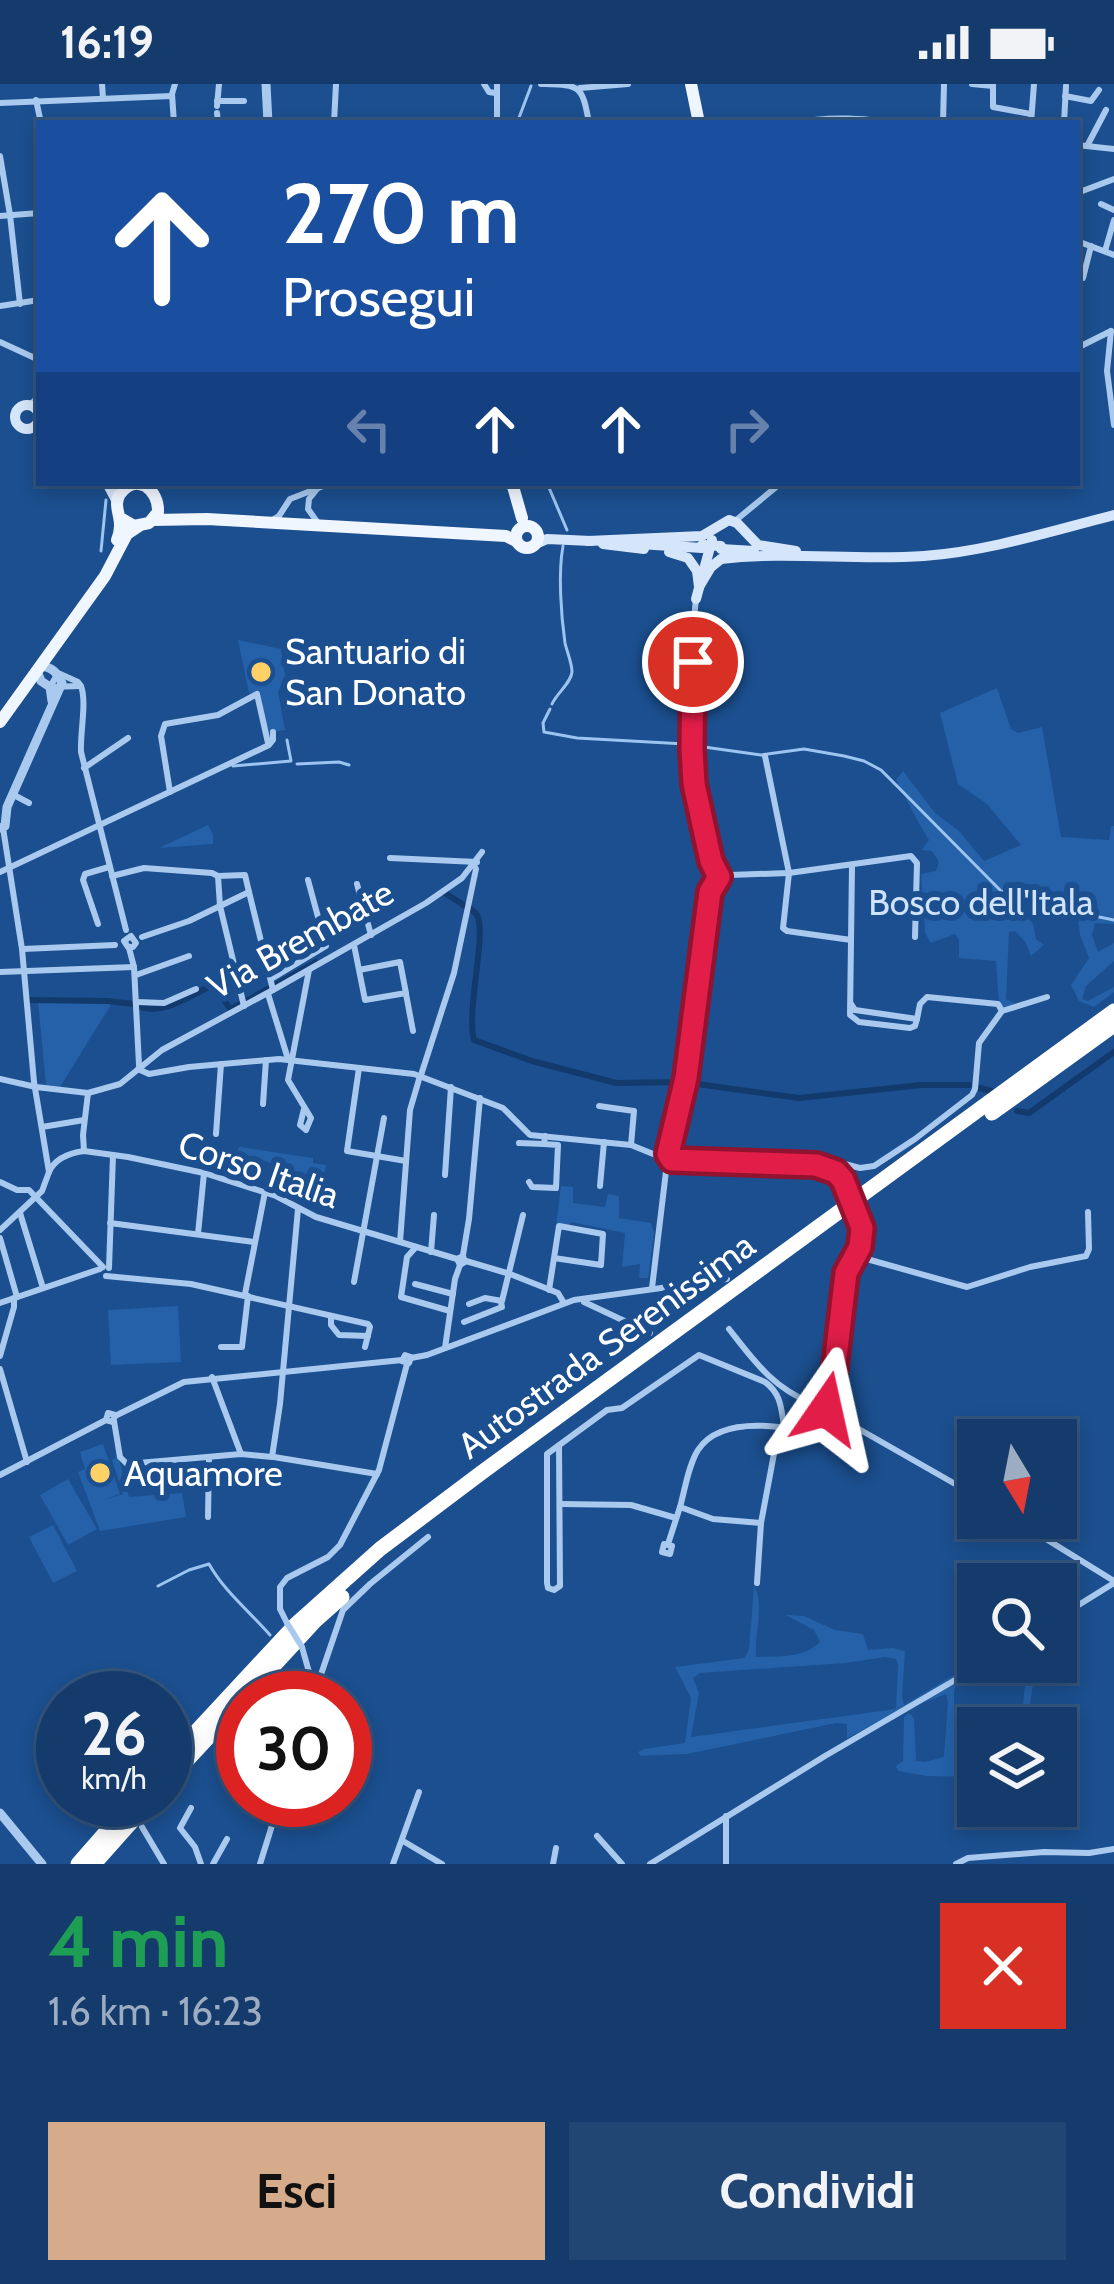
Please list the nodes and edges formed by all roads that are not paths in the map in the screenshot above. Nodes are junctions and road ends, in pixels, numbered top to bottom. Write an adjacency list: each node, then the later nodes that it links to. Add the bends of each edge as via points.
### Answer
1 (102, 84): 22 (street)
2 (143, 84): 21 (street)
3 (176, 84): 19 (street)
4 (217, 84): 26 (street)
5 (266, 84): 32 (street)
6 (337, 84): 33 (street)
7 (541, 84): 8 (street)
8 (565, 84): 18 (street)
9 (628, 84): 18 (street)
10 (691, 84): 36 (main road)
11 (944, 84): 39 (street)
12 (972, 84): 14 (street)
13 (1034, 84): 28 (street)
14 (993, 85): 28 (street, via 992,107)
15 (492, 86): 34 (street)
16 (1066, 86): 20 (street)
17 (1099, 90): 20 (street, via 1090,101)
18 (582, 91): 35 (street)
19 (172, 95): 21 (street); 30 (street)
20 (1065, 96): 40 (street)
21 (144, 97): 22 (street)
22 (103, 98): 23 (street)
23 (36, 100): 25 (street); 29 (street)
24 (244, 101): 26 (street)
25 (0, 103)
26 (217, 106): 31 (street)
27 (1106, 110): 42 (street)
28 (1031, 118)
29 (39, 120)
30 (174, 120)
31 (218, 120)
32 (268, 120)
33 (334, 120)
34 (497, 120)
35 (589, 120)
36 (698, 120)
37 (816, 120): 38 (street)
38 (858, 120)
39 (943, 120)
40 (1064, 120)
41 (1080, 145): 42 (street)
42 (1087, 146): 43 (street)
43 (1114, 149)
44 (0, 156): 45 (street)
45 (1, 171): 50 (street)
46 (1114, 178): 47 (street)
47 (1080, 192)
48 (1101, 204): 49 (street)
49 (1114, 210)
50 (10, 214): 51 (street); 52 (street); 59 (street)
51 (36, 214)
52 (0, 215)
53 (1114, 220): 56 (street)
54 (1080, 242): 55 (street)
55 (1091, 246): 56 (street); 57 (street)
56 (1109, 253)
57 (1083, 278)
58 (36, 301): 59 (street)
59 (20, 304): 60 (street)
60 (0, 306)
61 (1113, 330): 63 (street); 66 (street, via 1107,370)
62 (0, 342): 64 (street)
63 (1080, 346)
64 (36, 359)
65 (30, 406): 67 (main road, via 20,426)
66 (1114, 425)
67 (35, 429)
68 (108, 486): 74 (main road)
69 (128, 486): 74 (main road)
70 (513, 486): 83 (main road)
71 (778, 486): 80 (street)
72 (320, 487): 78 (street); 81 (street, via 308,509)
73 (155, 493): 77 (main road, via 177,515); 79 (main road, via 158,512)
74 (117, 502): 76 (main road)
75 (1114, 515): 87 (main road, via 947,554)
76 (122, 519): 79 (main road); 89 (main road)
77 (207, 519): 78 (main road); 79 (main road)
78 (263, 522): 81 (main road)
79 (146, 523): 89 (main road, via 127,534)
80 (738, 524): 82 (main road); 85 (main road, via 739,542); 87 (main road, via 758,545)
81 (327, 526): 83 (main road)
82 (718, 526): 84 (main road, via 702,536); 86 (main road)
83 (525, 533): 84 (main road)
84 (588, 541): 86 (main road); 88 (main road)
85 (721, 548): 86 (main road, bridge); 87 (main road)
86 (704, 550): 88 (main road, via 699,560); 90 (main road)
87 (807, 554): 90 (main road, via 721,560)
88 (688, 557): 90 (main road)
89 (100, 579): 91 (main road)
90 (698, 593): 113 (street, via 692,749)
91 (51, 675): 92 (street); 92 (street); 93 (main road, via 22,692); 100 (street, via 51,706)
92 (81, 686): 98 (street)
93 (0, 722)
94 (273, 732): 96 (street)
95 (128, 738): 98 (street)
96 (269, 745): 99 (street); 99 (street, via 257,694 218,715 165,724)
97 (765, 756): 111 (street)
98 (84, 768): 103 (street)
99 (170, 792): 103 (street)
100 (12, 794): 101 (street); 102 (street)
101 (29, 802)
102 (2, 825): 108 (street)
103 (98, 825): 108 (street); 110 (street)
104 (482, 852): 106 (street, Via Brembate)
105 (391, 858): 106 (street)
106 (476, 863): 120 (street, Via Brembate); 153 (street, via 454,973)
107 (852, 865): 111 (street); 121 (street, via 910,856 917,863); 123 (street)
108 (10, 867): 109 (street); 125 (street)
109 (0, 872)
110 (111, 872): 112 (street); 118 (street, via 83,880); 122 (street)
111 (789, 873): 113 (street); 123 (street, via 784,929)
112 (218, 876): 116 (street, via 245,874); 117 (street)
113 (713, 876): 173 (street)
114 (308, 880): 119 (street)
115 (358, 884): 120 (street)
116 (248, 893): 117 (street); 127 (street)
117 (220, 906): 122 (street); 140 (street)
118 (98, 924)
119 (321, 928): 127 (street); 133 (street, via 326,946)
120 (371, 935): 124 (street, Via Brembate)
121 (915, 937)
122 (129, 940): 125 (street); 131 (street)
123 (851, 940): 139 (street)
124 (354, 945): 128 (street, Via Brembate); 129 (street)
125 (22, 949): 130 (street)
126 (189, 956): 131 (street)
127 (266, 959): 133 (street)
128 (309, 970): 135 (street, Via Brembate); 149 (street)
129 (359, 970): 136 (street, via 364,1000); 136 (street, via 400,962)
130 (24, 971): 131 (street); 132 (street); 155 (street)
131 (134, 971): 138 (street)
132 (0, 972)
133 (271, 979): 135 (street)
134 (196, 989): 138 (street, via 164,1003)
135 (270, 992): 140 (street, Via Brembate); 149 (street)
136 (406, 993): 147 (street)
137 (1047, 997): 142 (street)
138 (136, 1001): 152 (street)
139 (850, 1001): 141 (street); 145 (street)
140 (244, 1006): 152 (street, Via Brembate)
141 (860, 1011): 144 (street); 145 (street)
142 (1002, 1011): 144 (street, via 998,1004 927,997); 175 (street, via 979,1043 975,1089 882,1162)
143 (1114, 1011): 262 (highway, Autostrada Serenissima, via 380,1549 296,1624)
144 (916, 1019): 145 (street, via 910,1028)
145 (859, 1022)
146 (1114, 1025): 257 (highway, Autostrada Serenissima, via 398,1545)
147 (413, 1031)
148 (266, 1059): 149 (street); 150 (street); 159 (street)
149 (290, 1060): 151 (street); 161 (street, via 288,1083)
150 (221, 1064): 152 (street); 165 (street)
151 (358, 1068): 153 (street); 172 (street, via 346,1148)
152 (138, 1069): 157 (street, Via Brembate)
153 (420, 1076): 156 (street); 174 (street)
154 (0, 1078): 155 (street)
155 (36, 1087): 157 (street); 164 (street)
156 (451, 1087): 158 (street); 178 (street)
157 (88, 1093): 163 (street)
158 (480, 1098): 166 (street); 201 (street)
159 (262, 1104)
160 (599, 1106): 169 (street, via 634,1111)
161 (304, 1109)
162 (384, 1118): 172 (street)
163 (84, 1120): 164 (street); 170 (street)
164 (42, 1126): 176 (street)
165 (216, 1134)
166 (545, 1140): 167 (street); 168 (street); 179 (street, via 559,1145 556,1187)
167 (604, 1142): 169 (street); 181 (street)
168 (519, 1143)
169 (632, 1145): 173 (street)
170 (84, 1151): 171 (street, Corso Italia); 176 (street)
171 (112, 1155): 177 (street, Corso Italia); 189 (street)
172 (377, 1157): 174 (street); 190 (street)
173 (667, 1159): 175 (street); 207 (street)
174 (406, 1161): 194 (street)
175 (776, 1164): 196 (street, bridge, via 836,1172 860,1220)
176 (49, 1172): 183 (street)
177 (204, 1173): 182 (street, Corso Italia); 192 (street)
178 (445, 1175)
179 (530, 1182)
180 (0, 1183): 183 (street)
181 (599, 1186)
182 (265, 1192): 184 (street, Corso Italia); 193 (street)
183 (39, 1195): 186 (street); 202 (street)
184 (298, 1210): 190 (street, Corso Italia); 217 (street)
185 (1088, 1212): 200 (street, via 1086,1256 970,1286)
186 (20, 1213): 191 (street); 208 (street)
187 (434, 1215): 197 (street)
188 (523, 1215): 203 (street)
189 (110, 1223): 192 (street); 202 (street)
190 (362, 1231): 194 (street, Corso Italia); 205 (street)
191 (0, 1234): 213 (street)
192 (198, 1234): 193 (street)
193 (254, 1242): 212 (street)
194 (400, 1242): 195 (street, Corso Italia)
195 (416, 1247): 197 (street, Corso Italia); 219 (street, via 406,1257 401,1297)
196 (860, 1247): 198 (street); 200 (street)
197 (431, 1252): 201 (street, Corso Italia)
198 (856, 1256): 200 (street); 233 (street, via 846,1273)
199 (554, 1258): 199 (street, via 559,1226 603,1234 601,1265); 209 (street)
200 (871, 1258)
201 (461, 1260): 203 (street, Corso Italia); 211 (street)
202 (105, 1269): 208 (street); 212 (street)
203 (509, 1274): 209 (street, Corso Italia); 215 (street)
204 (727, 1279): 207 (street)
205 (354, 1282)
206 (415, 1284): 211 (street)
207 (652, 1284): 214 (street, via 649,1292)
208 (43, 1288): 213 (street)
209 (549, 1290): 210 (street, Corso Italia)
210 (558, 1293): 214 (street, Corso Italia); 218 (street)
211 (453, 1294): 219 (street)
212 (246, 1296): 217 (street); 225 (street, via 242,1348)
213 (9, 1300): 228 (street)
214 (578, 1300): 218 (street); 223 (street, Corso Italia)
215 (501, 1302): 216 (street); 221 (street)
216 (469, 1304)
217 (289, 1305): 220 (street); 231 (street)
218 (561, 1305): 227 (street)
219 (450, 1311): 227 (street)
220 (331, 1316): 224 (street, via 368,1324); 224 (street, via 339,1335)
221 (464, 1322)
222 (728, 1329): 234 (street, via 768,1378)
223 (650, 1333)
224 (368, 1336): 226 (street)
225 (221, 1347)
226 (365, 1347)
227 (445, 1348): 229 (street)
228 (0, 1356)
229 (407, 1361): 231 (street); 243 (street)
230 (0, 1369): 242 (street)
231 (284, 1371): 232 (street); 241 (street)
232 (212, 1377): 236 (street, via 184,1382); 239 (street)
233 (824, 1402): 234 (street); 235 (street); 245 (street)
234 (812, 1404): 235 (street)
235 (817, 1413): 237 (street)
236 (112, 1419): 240 (street, via 123,1463); 242 (street)
237 (782, 1426): 238 (street, via 774,1389 699,1354); 247 (street, via 727,1429 707,1441); 250 (street)
238 (559, 1445): 246 (street); 246 (street, via 547,1454 547,1583 554,1590)
239 (241, 1454): 240 (street); 241 (street)
240 (209, 1457): 248 (street)
241 (271, 1457): 243 (street)
242 (27, 1462): 244 (street)
243 (377, 1474): 258 (street, bridge, via 340,1545 280,1587 280,1609)
244 (0, 1475)
245 (957, 1485)
246 (560, 1504): 249 (street, via 631,1504)
247 (680, 1507): 249 (street); 250 (street, via 713,1520)
248 (208, 1517)
249 (676, 1518): 253 (street)
250 (761, 1523): 255 (street)
251 (428, 1537): 259 (street, via 343,1610)
252 (1045, 1539): 254 (street)
253 (668, 1544)
254 (1114, 1582): 256 (street)
255 (757, 1583)
256 (1077, 1606)
257 (270, 1671)
258 (309, 1671)
259 (322, 1671)
260 (957, 1679): 266 (street)
261 (216, 1729): 263 (highway, Autostrada Serenissima)
262 (192, 1737)
263 (192, 1755)
264 (419, 1792): 274 (street)
265 (0, 1813): 277 (street)
266 (726, 1816): 288 (street); 289 (street)
267 (110, 1827): 278 (highway)
268 (127, 1827): 279 (highway)
269 (142, 1827): 280 (street)
270 (181, 1827): 281 (street)
271 (274, 1827): 283 (street)
272 (597, 1836): 287 (street)
273 (226, 1839): 282 (street)
274 (403, 1841): 284 (street); 285 (street)
275 (556, 1848): 286 (street)
276 (1114, 1849): 290 (street)
277 (43, 1864)
278 (78, 1864)
279 (94, 1864)
280 (164, 1864)
281 (201, 1864)
282 (213, 1864)
283 (260, 1864)
284 (393, 1864)
285 (442, 1864)
286 (553, 1864)
287 (622, 1864)
288 (647, 1864)
289 (726, 1864)
290 (956, 1864)

